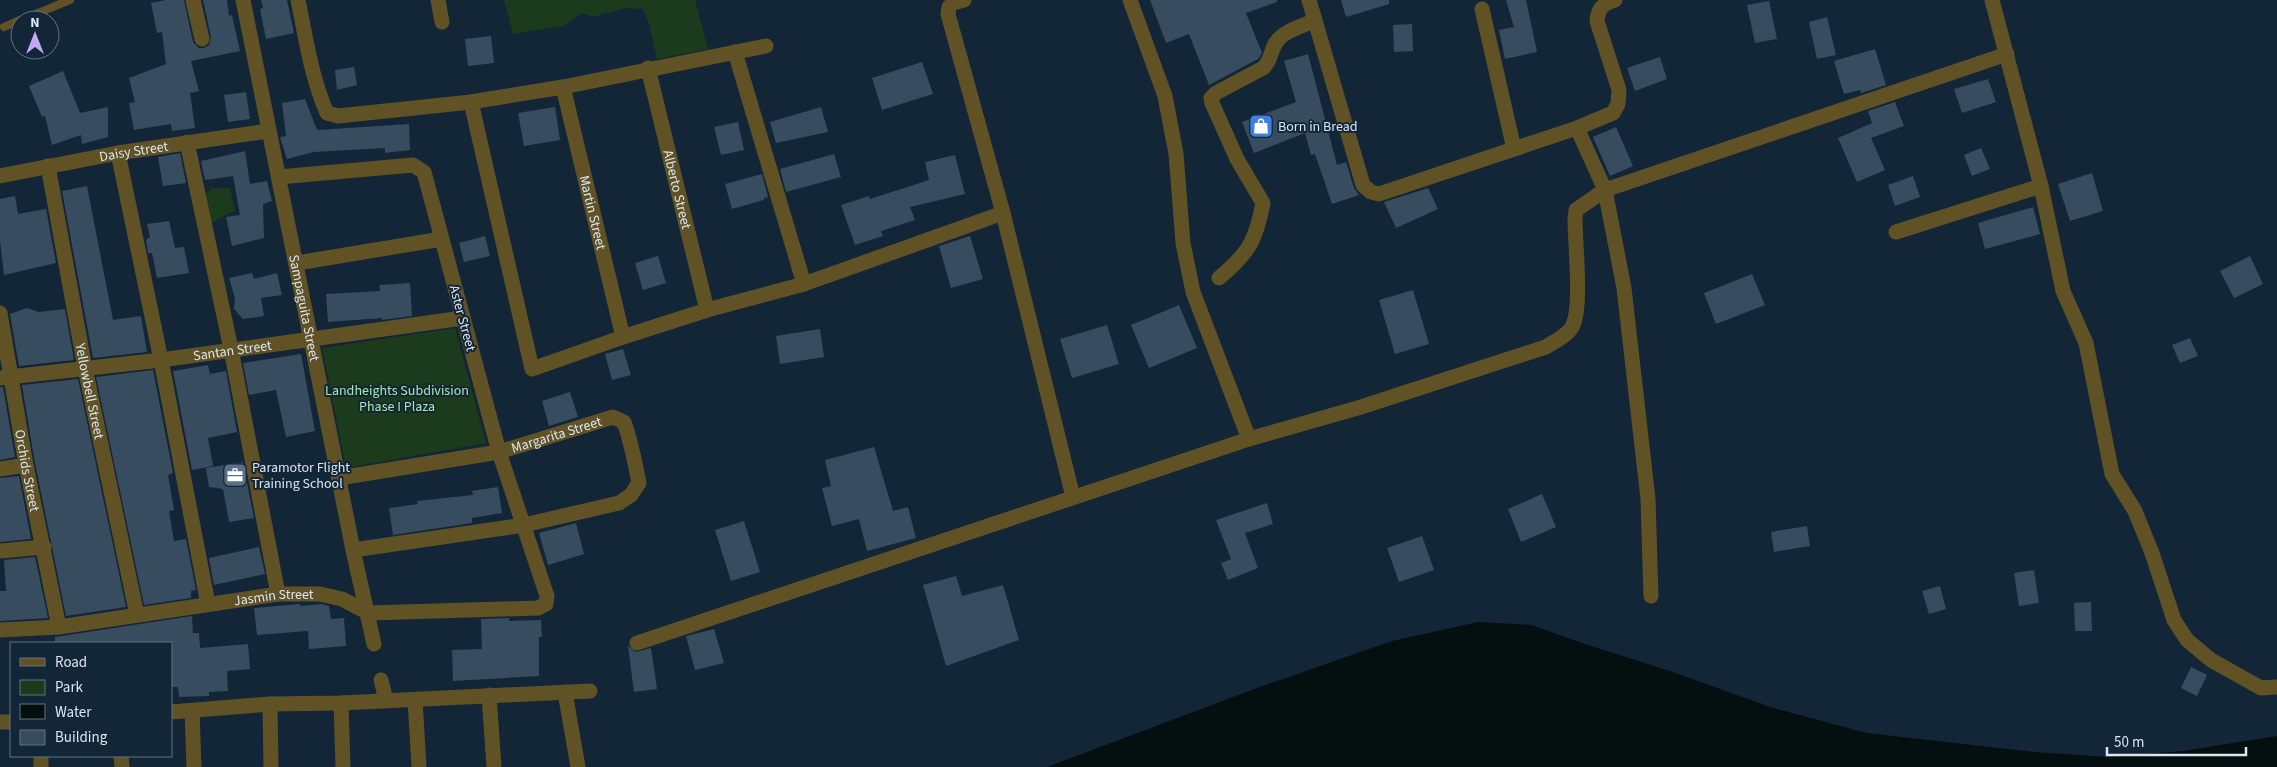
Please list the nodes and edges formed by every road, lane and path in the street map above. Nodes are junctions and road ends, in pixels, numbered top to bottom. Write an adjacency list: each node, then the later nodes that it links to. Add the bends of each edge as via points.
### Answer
1 (70, 0): 12 (lane)
2 (193, 0): 17 (street)
3 (243, 0): 25 (street, Sampaguita Street)
4 (298, 0): 23 (street, via 314,77 327,113 338,116)
5 (438, 0): 14 (street)
6 (964, 0): 34 (street, via 953,3 948,14)
7 (1130, 0): 49 (street, via 1166,96 1176,154 1183,244 1194,292)
8 (1309, 0): 13 (street)
9 (1615, 0): 24 (street, via 1598,10 1597,21 1619,90 1618,104 1613,113)
10 (1992, 0): 20 (street)
11 (1482, 9): 27 (street)
12 (45, 10)
13 (1315, 20): 27 (street, via 1363,185 1371,192 1380,194); 38 (street, via 1287,32 1275,44 1269,64 1211,98 1237,159 1263,203 1257,232 1239,261)
14 (442, 22)
15 (10, 24): 16 (lane)
16 (4, 27)
17 (202, 39)
18 (766, 46): 19 (street)
19 (734, 52): 21 (street); 39 (street)
20 (2007, 54): 32 (street); 33 (street)
21 (648, 68): 22 (street); 40 (street, Alberto Street)
22 (563, 87): 23 (street); 43 (street, Martin Street)
23 (471, 102): 43 (street, via 532,370)
24 (1577, 128): 27 (street); 33 (street)
25 (268, 131): 26 (street, Daisy Street); 31 (street, Sampaguita Street)
26 (187, 142): 28 (street, Daisy Street); 45 (street)
27 (1514, 149)
28 (118, 152): 29 (street, Daisy Street); 46 (street)
29 (48, 166): 30 (street, Daisy Street); 47 (street, Yellowbell Street)
30 (0, 176)
31 (279, 177): 36 (street, Aster Street, via 413,166 424,172); 37 (street, Sampaguita Street)
32 (2041, 186): 35 (street); 70 (street, via 2063,290 2086,343 2112,474 2135,511 2174,620 2187,640 2211,660 2261,688)
33 (1605, 190): 49 (street, via 1576,210 1577,307 1573,326 1564,336 1546,347 1361,407); 60 (street, via 1624,288 1648,499)
34 (1003, 213): 39 (street); 54 (street)
35 (1896, 232)
36 (442, 239): 37 (street); 42 (street, Aster Street)
37 (297, 262): 44 (street, Sampaguita Street)
38 (1219, 278)
39 (804, 284): 40 (street)
40 (707, 310): 43 (street)
41 (0, 313): 48 (street, Orchids Street)
42 (463, 318): 44 (street, Santan Street); 50 (street, Aster Street)
43 (623, 337)
44 (311, 340): 45 (street, Santan Street); 53 (street, Sampaguita Street)
45 (231, 349): 46 (street, Santan Street); 59 (street)
46 (161, 360): 47 (street, Santan Street); 61 (street)
47 (85, 368): 48 (street, Santan Street); 64 (street, Yellowbell Street)
48 (6, 377): 51 (street, Orchids Street)
49 (1249, 439): 54 (street)
50 (499, 452): 53 (street, Margarita Street); 55 (street, Aster Street); 55 (street, Margarita Street, via 613,417 624,422 629,435 639,482 631,495 619,503)
51 (26, 465): 52 (street); 56 (street, Orchids Street)
52 (0, 469)
53 (339, 478): 57 (street, Sampaguita Street)
54 (1073, 497): 67 (street)
55 (524, 525): 57 (street, Margarita Street); 62 (street, Aster Street, via 547,596)
56 (44, 547): 58 (street); 65 (street, Orchids Street)
57 (353, 550): 63 (street, Sampaguita Street)
58 (0, 551)
59 (278, 594): 61 (street, Jasmin Street); 63 (street, Jasmin Street, via 320,594 342,599)
60 (1652, 596)
61 (208, 604): 64 (street, Jasmin Street)
62 (546, 604): 63 (street, Jasmin Street, via 538,608)
63 (369, 613): 68 (street, Sampaguita Street)
64 (137, 615): 65 (street, Jasmin Street)
65 (59, 627): 66 (street, Jasmin Street)
66 (0, 630)
67 (637, 643)
68 (374, 644)
69 (381, 680): 74 (street)
70 (2277, 687)
71 (590, 691): 72 (street)
72 (565, 692): 73 (street); 85 (street)
73 (489, 696): 75 (street); 84 (street)
74 (386, 700): 75 (street); 77 (street)
75 (416, 700): 83 (street)
76 (270, 704): 77 (street); 78 (street); 81 (street)
77 (341, 704): 82 (street)
78 (192, 711): 79 (street); 80 (street)
79 (172, 712)
80 (194, 767)
81 (271, 767)
82 (344, 767)
83 (419, 767)
84 (494, 767)
85 (578, 767)

